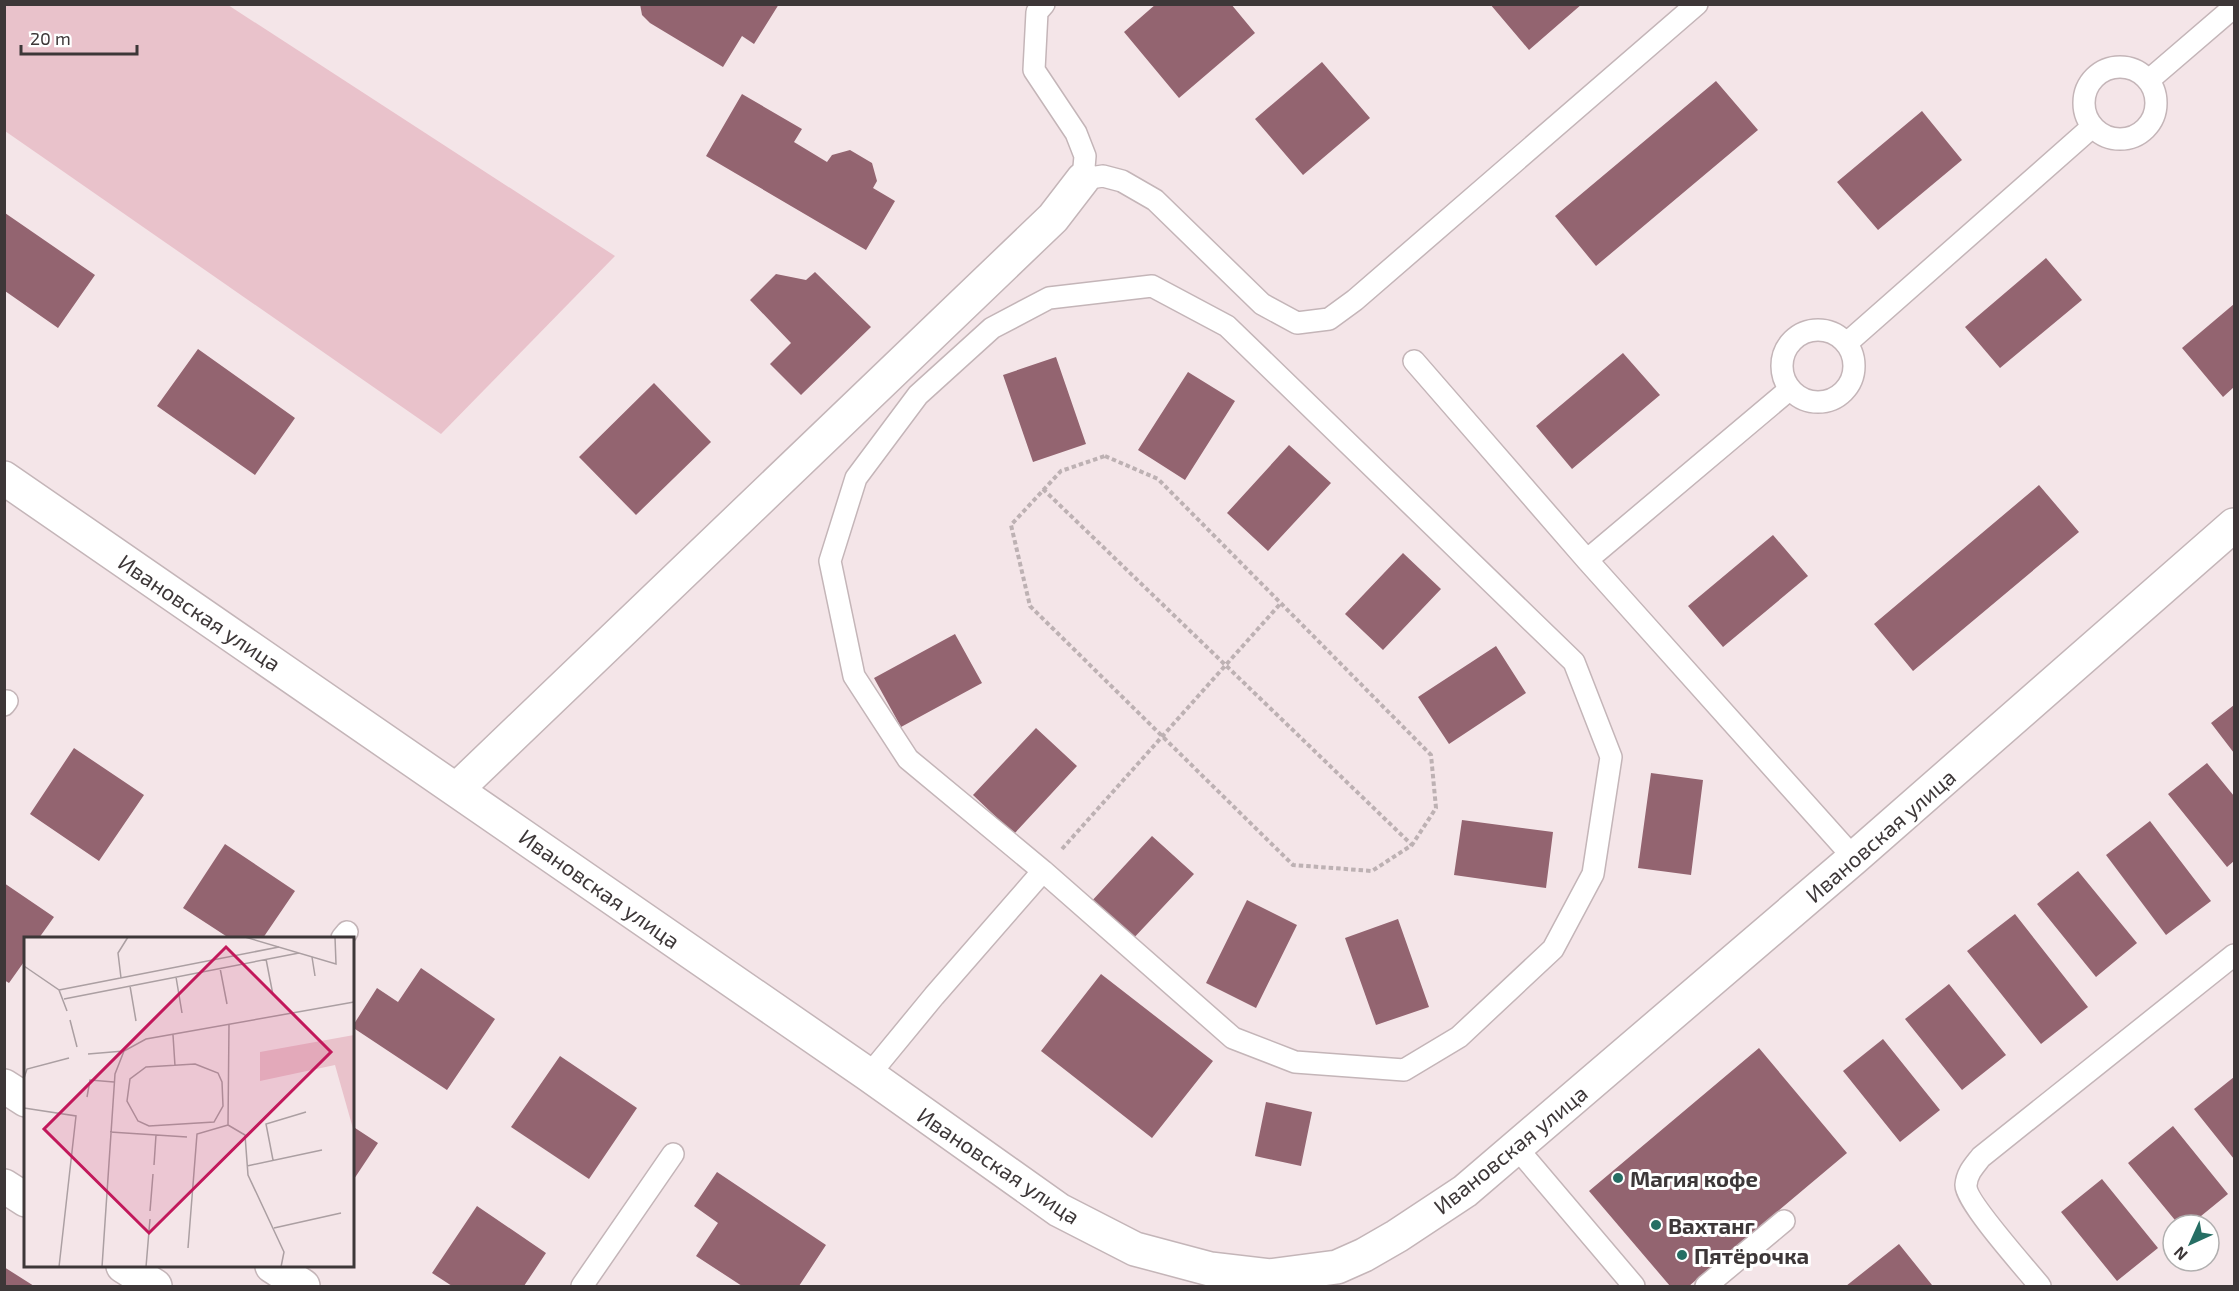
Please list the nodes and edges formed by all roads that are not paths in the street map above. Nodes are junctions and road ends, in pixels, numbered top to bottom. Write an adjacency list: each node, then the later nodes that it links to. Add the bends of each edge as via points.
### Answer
1 (1044, 4): 6 (lane, via 1037,12 1034,70 1076,133 1085,156)
2 (1697, 4): 6 (lane, via 1329,319 1297,323 1262,304 1155,200 1122,181 1103,176)
3 (2235, 7): 4 (lane)
4 (2149, 80): 5 (lane, via 2156,98 2155,116 2143,132 2126,139 2108,138); 5 (lane, via 2133,69 2114,68 2097,75 2086,91 2084,109)
5 (2092, 127): 7 (lane)
6 (1083, 179): 13 (street, via 1053,218)
7 (1847, 343): 9 (lane, via 1831,332 1813,330 1795,338 1784,353 1782,372); 9 (lane, via 1855,360 1852,379 1842,394 1824,403 1806,400)
8 (1414, 361): 12 (lane)
9 (1790, 389): 12 (lane)
10 (4, 478): 13 (street, Ивановская улица)
11 (2235, 525): 14 (street, Ивановская улица)
12 (1587, 560): 14 (lane)
13 (457, 789): 17 (street, Ивановская улица)
14 (1854, 858): 20 (street, Ивановская улица)
15 (1042, 871): 15 (lane, via 908,759 854,676 830,561 856,478 918,395 993,328 1049,298 1152,286 1227,326 1574,662 1611,757 1593,874 1553,950 1459,1037 1404,1070 1295,1062 1233,1038); 17 (lane)
16 (2235, 955): 33 (lane, via 1981,1157 1969,1172 1966,1188 1976,1207)
17 (869, 1075): 27 (street, Ивановская улица, via 1059,1210 1135,1249)
18 (4, 1086): 19 (street)
19 (24, 1099)
20 (1516, 1147): 27 (street, Ивановская улица, via 1465,1191 1364,1255 1337,1267); 31 (lane)
21 (673, 1154): 30 (lane)
22 (4, 1186): 23 (street)
23 (24, 1199)
24 (1784, 1221): 32 (lane)
25 (125, 1267): 28 (street)
26 (273, 1267): 29 (street)
27 (1272, 1281)
28 (155, 1287)
29 (303, 1287)
30 (582, 1287)
31 (1634, 1287)
32 (1706, 1287)
33 (2040, 1287)

